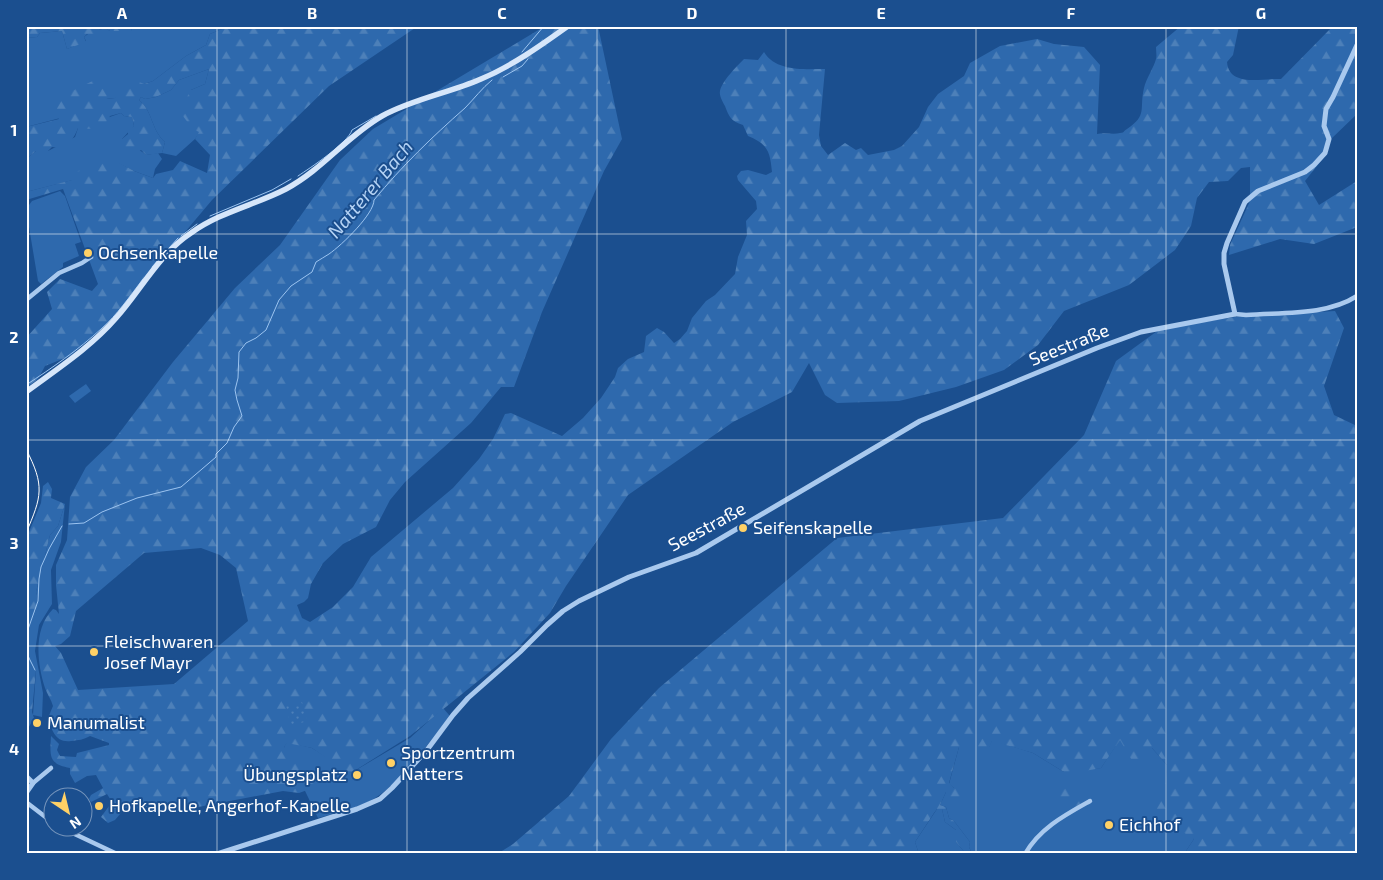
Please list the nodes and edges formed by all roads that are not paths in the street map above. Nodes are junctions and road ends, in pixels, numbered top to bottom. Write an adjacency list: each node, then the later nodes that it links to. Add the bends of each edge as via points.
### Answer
1 (568, 26): 7 (main road, via 492,74 389,113 293,185 212,220 189,234 165,256 103,331)
2 (1357, 45): 6 (street, via 1326,108 1324,126 1329,139 1325,153 1305,172 1258,191 1245,202 1224,253)
3 (90, 257): 5 (street, via 59,273)
4 (1357, 296): 6 (street, via 1326,308)
5 (26, 300)
6 (1235, 314): 17 (street, Seestraße, via 1152,329 920,422 696,553 629,577 579,601 563,611 468,698 423,755 380,799)
7 (26, 392)
8 (51, 768): 10 (street)
9 (26, 776): 10 (street)
10 (34, 783): 11 (street)
11 (26, 792)
12 (1090, 801): 18 (street, via 1043,831)
13 (26, 802): 14 (street)
14 (42, 814)
15 (83, 838): 16 (street)
16 (117, 854)
17 (217, 854)
18 (1026, 854)

